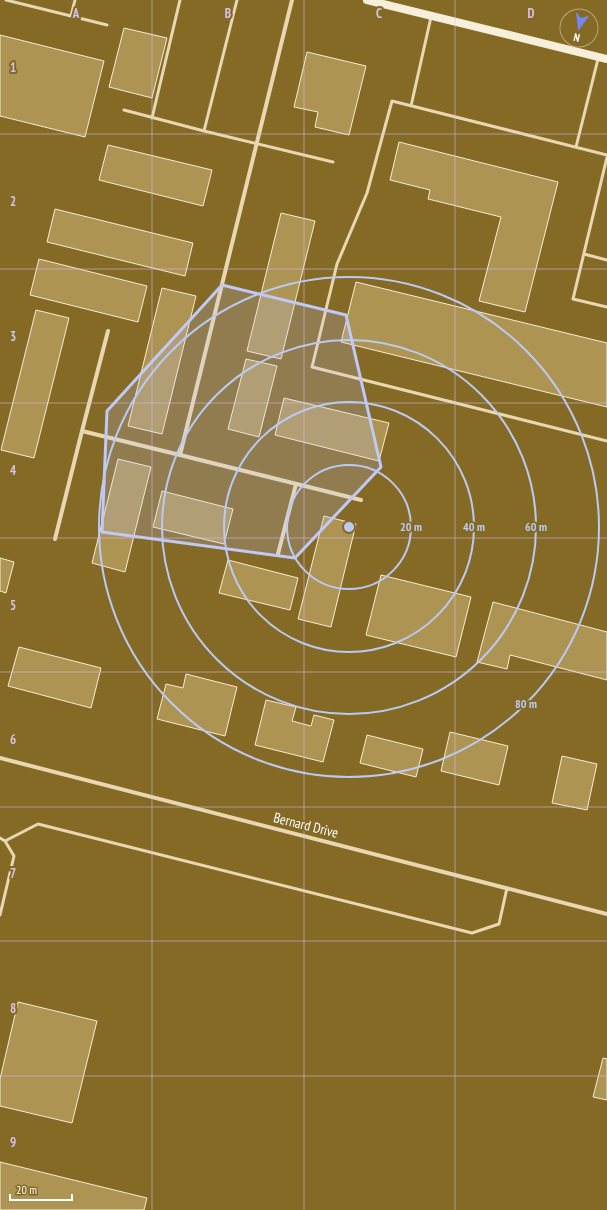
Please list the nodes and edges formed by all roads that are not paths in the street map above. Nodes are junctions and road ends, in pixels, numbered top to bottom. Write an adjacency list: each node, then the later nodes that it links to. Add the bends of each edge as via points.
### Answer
1 (6, 0): 7 (lane)
2 (75, 0): 7 (lane)
3 (180, 0): 13 (lane)
4 (237, 0): 14 (lane)
5 (292, 0): 15 (street)
6 (367, 0): 8 (main road)
7 (71, 16): 9 (lane)
8 (432, 16): 10 (main road); 11 (lane)
9 (107, 25)
10 (603, 58): 16 (lane)
11 (411, 106): 16 (lane); 24 (lane, via 392,101 368,193 337,264 312,367)
12 (124, 110): 13 (lane)
13 (152, 118): 14 (lane)
14 (204, 131): 15 (lane)
15 (257, 144): 18 (lane); 25 (street)
16 (576, 147): 17 (lane)
17 (607, 156): 19 (lane)
18 (333, 162)
19 (584, 254): 20 (lane); 21 (lane, via 573,299)
20 (607, 260)
21 (607, 307)
22 (108, 331): 23 (street)
23 (82, 431): 25 (street); 28 (street)
24 (607, 441)
25 (180, 455): 26 (street)
26 (296, 484): 27 (street); 29 (street)
27 (362, 500)
28 (55, 539)
29 (278, 554)
30 (0, 758): 33 (street, Bernard Drive)
31 (0, 838): 32 (lane)
32 (5, 841): 33 (lane, via 38,824 472,933 499,924); 34 (lane, via 14,856)
33 (507, 888): 35 (street, Bernard Drive)
34 (0, 914)
35 (607, 914)

